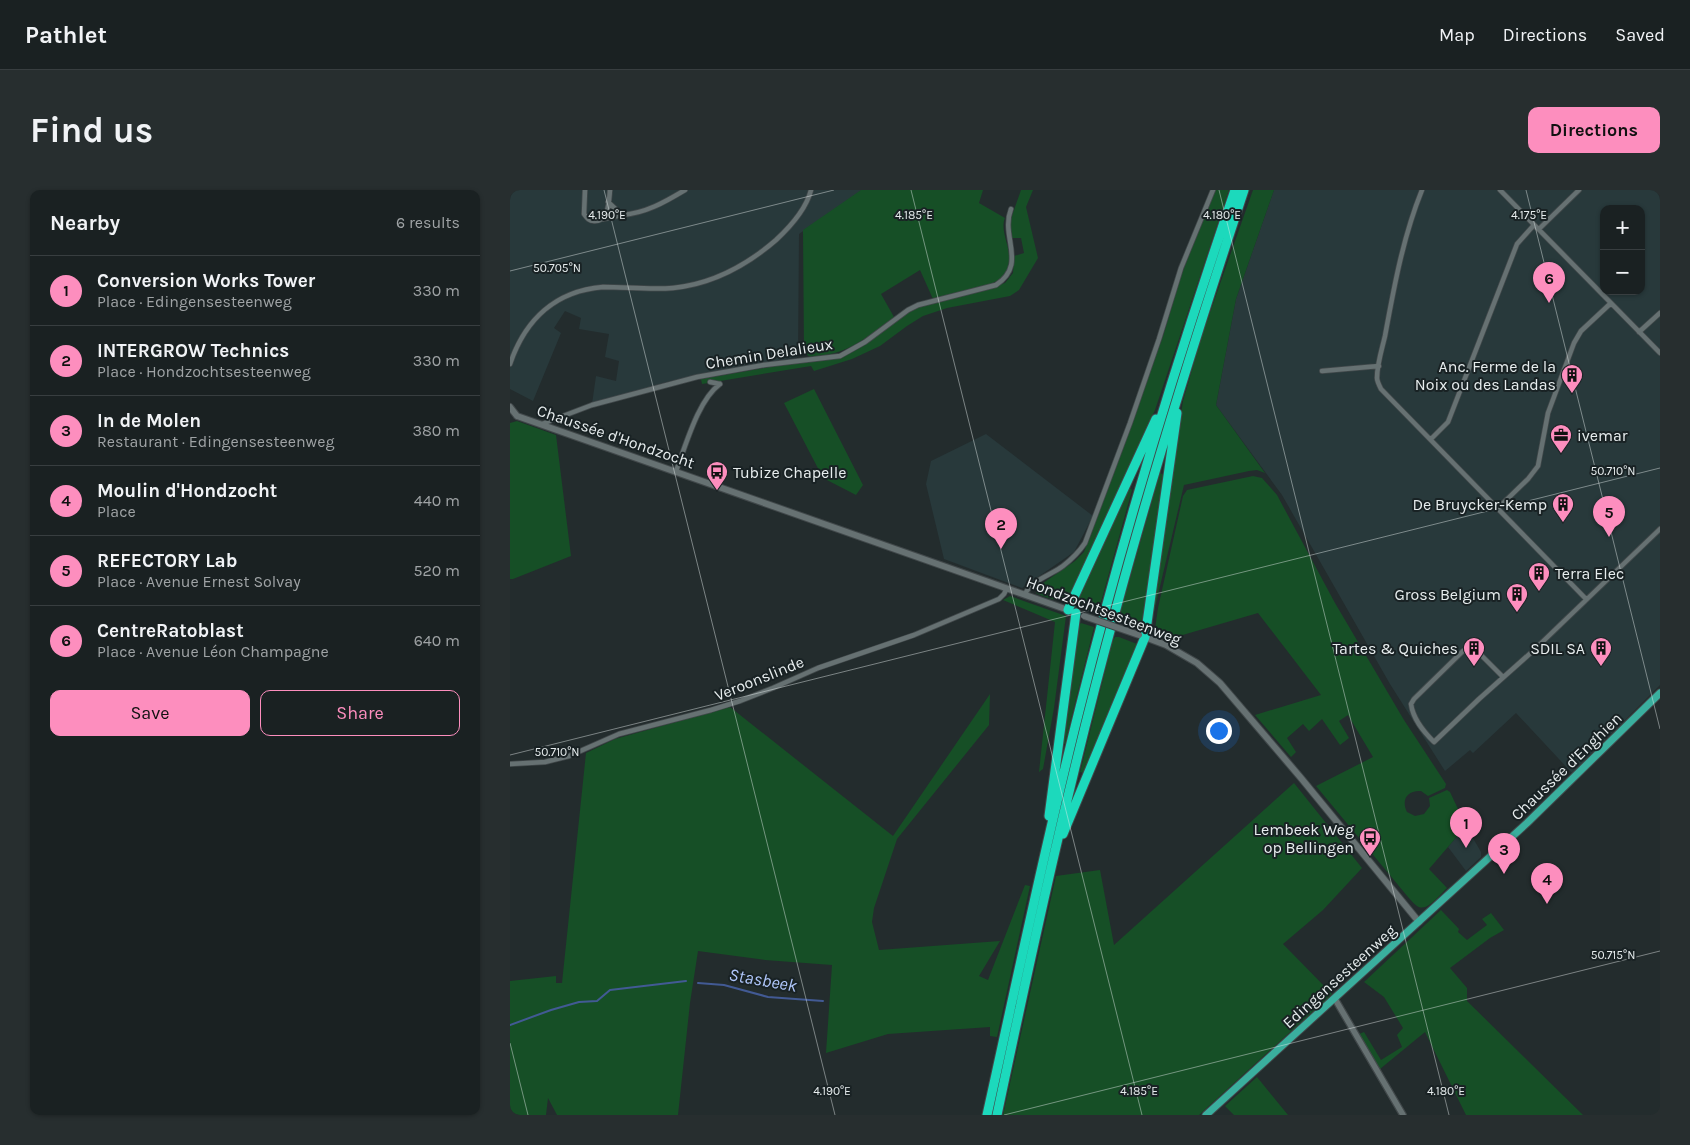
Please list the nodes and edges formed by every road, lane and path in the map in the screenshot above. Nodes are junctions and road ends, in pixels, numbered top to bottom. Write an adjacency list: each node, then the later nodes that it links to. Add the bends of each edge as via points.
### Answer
1 (585, 190): 14 (street, via 583,211 586,217 594,221)
2 (610, 190): 11 (street)
3 (685, 190): 13 (street, via 658,206)
4 (810, 190): 23 (street, via 802,210 781,236 732,272 705,282 672,288 592,288 568,296 549,306 528,326)
5 (1213, 190): 36 (street, via 1181,268 1146,376 1085,543 1064,566 1034,584)
6 (1235, 190): 22 (highway)
7 (1244, 190): 21 (highway)
8 (1422, 190): 24 (street, via 1400,262)
9 (1500, 190): 15 (street)
10 (1579, 190): 16 (street)
11 (608, 202): 13 (street); 14 (street)
12 (1011, 209): 29 (street, Chemin Delalieux, via 1008,224 1012,262 1005,279 996,285 913,307 840,356 697,377 592,405)
13 (622, 215): 14 (street)
14 (603, 219)
15 (1534, 225): 16 (street); 30 (street, via 1517,244 1448,422)
16 (1539, 230): 17 (street)
17 (1611, 303): 19 (street); 33 (street, via 1581,331 1574,343 1548,413 1538,466)
18 (1660, 313): 19 (street)
19 (1640, 332): 20 (street)
20 (1660, 353)
21 (1189, 357): 39 (highway); 44 (highway, via 1116,608)
22 (1178, 362): 38 (highway); 43 (highway, via 1106,608)
23 (510, 364)
24 (1378, 366): 25 (street); 30 (street, via 1377,379 1381,389)
25 (1322, 371)
26 (710, 382): 31 (street, via 720,384 702,406)
27 (510, 407): 28 (main road)
28 (513, 417): 29 (main road, Chaussée d'Hondzocht)
29 (542, 424): 31 (main road, Chaussée d'Hondzocht)
30 (1431, 439): 33 (street)
31 (676, 471): 32 (main road, Chaussée d'Hondzocht)
32 (763, 503): 35 (main road, Hondzochtsesteenweg)
33 (1498, 508): 37 (street)
34 (1660, 528): 37 (street)
35 (1007, 588): 36 (main road, Hondzochtsesteenweg); 42 (street, Veroonslinde, via 999,598 931,627 818,668 740,701 619,734 569,756 545,762)
36 (1025, 594): 38 (main road, Hondzochtsesteenweg)
37 (1586, 599): 40 (street)
38 (1076, 613): 39 (main road, Hondzochtsesteenweg, bridge); 43 (highway, via 1049,810)
39 (1142, 636): 44 (highway); 46 (main road, Hondzochtsesteenweg, via 1197,663 1220,683)
40 (1503, 677): 40 (street, via 1475,649 1468,648 1414,699 1412,713 1434,742)
41 (1660, 693): 45 (main road, Chaussée d'Enghien)
42 (510, 764)
43 (1050, 829): 48 (highway)
44 (1055, 850): 49 (highway)
45 (1490, 857): 46 (main road, Edingensesteenweg)
46 (1419, 922): 47 (main road, Edingensesteenweg)
47 (1334, 999): 50 (main road, Edingensesteenweg); 51 (street)
48 (987, 1115)
49 (997, 1115)
50 (1206, 1115)
51 (1403, 1115)

